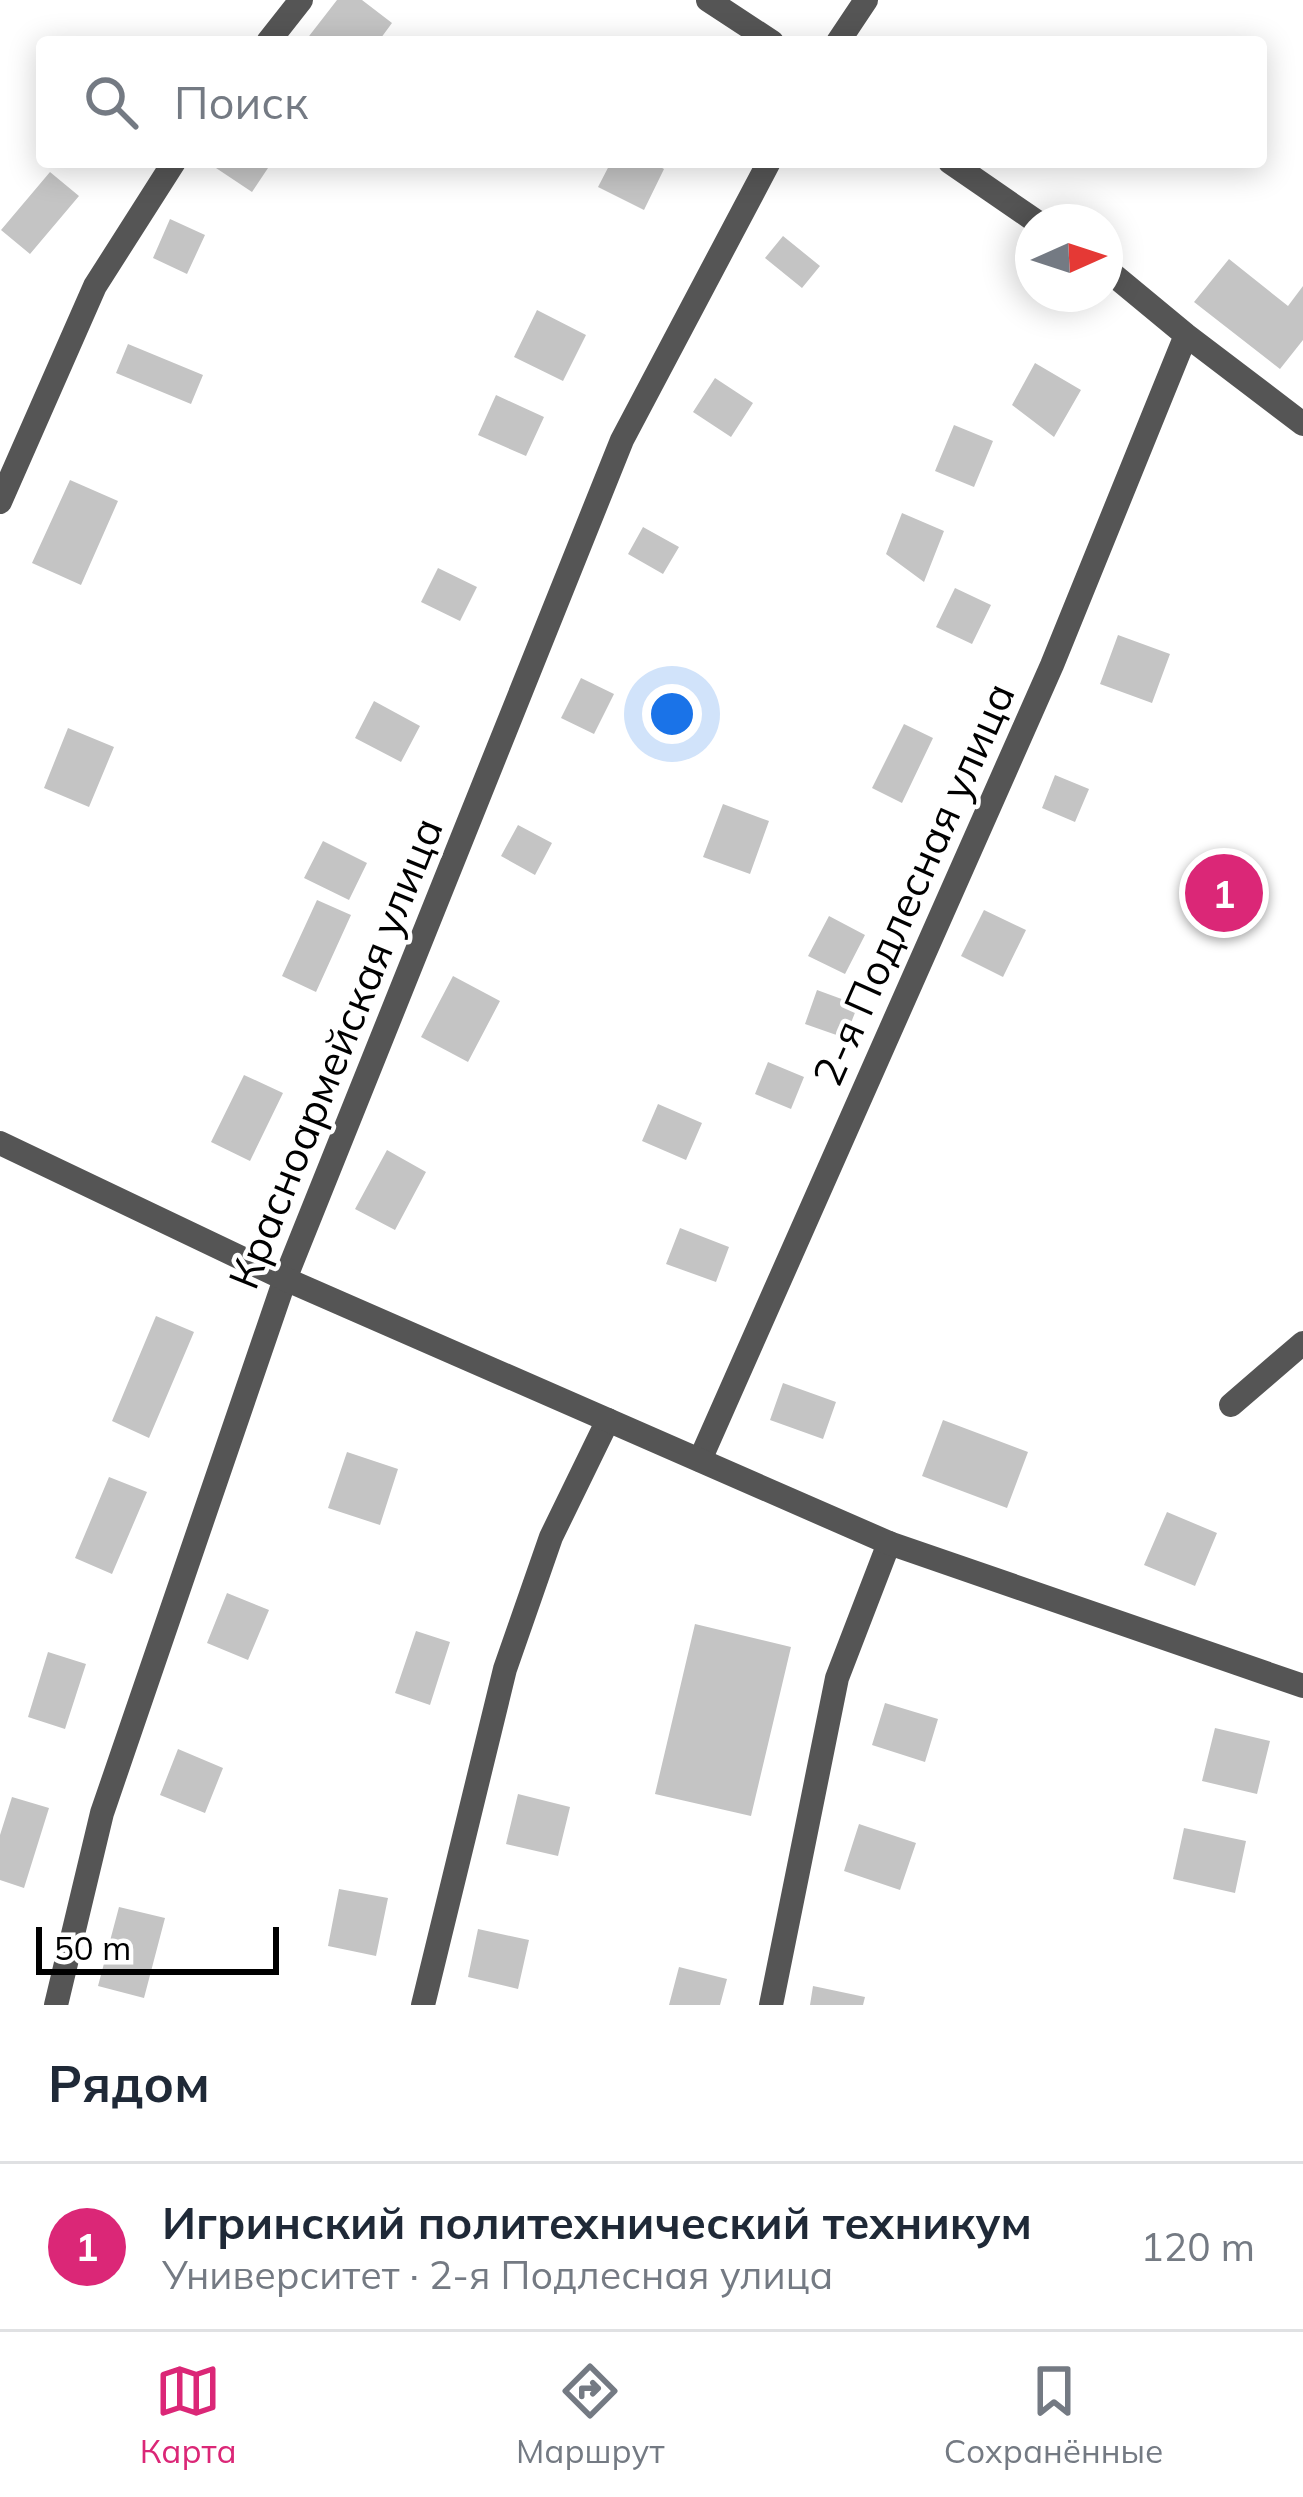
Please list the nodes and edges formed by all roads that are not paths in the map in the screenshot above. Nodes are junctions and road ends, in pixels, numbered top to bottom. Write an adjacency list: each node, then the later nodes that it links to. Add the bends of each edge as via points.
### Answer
1 (301, 0): 4 (street)
2 (708, 0): 5 (street)
3 (866, 0): 6 (street)
4 (273, 36)
5 (763, 36)
6 (842, 36)
7 (170, 168): 14 (street, via 95,286)
8 (767, 168): 16 (street, Красноармейская улица, via 622,440)
9 (959, 168): 10 (street)
10 (1015, 207)
11 (1123, 283): 12 (street)
12 (1186, 335): 13 (street); 20 (street, 2-я Подлесная улица, via 1052,665)
13 (1303, 424)
14 (0, 502)
15 (0, 1143): 16 (street)
16 (285, 1279): 19 (street); 23 (street, Красноармейская улица, via 102,1813)
17 (1303, 1343): 18 (street)
18 (1232, 1406)
19 (608, 1420): 20 (street); 24 (street, via 551,1537 505,1670)
20 (700, 1460): 21 (street)
21 (889, 1543): 22 (street); 25 (street, via 836,1678)
22 (1303, 1686)
23 (56, 2005)
24 (423, 2005)
25 (771, 2005)

